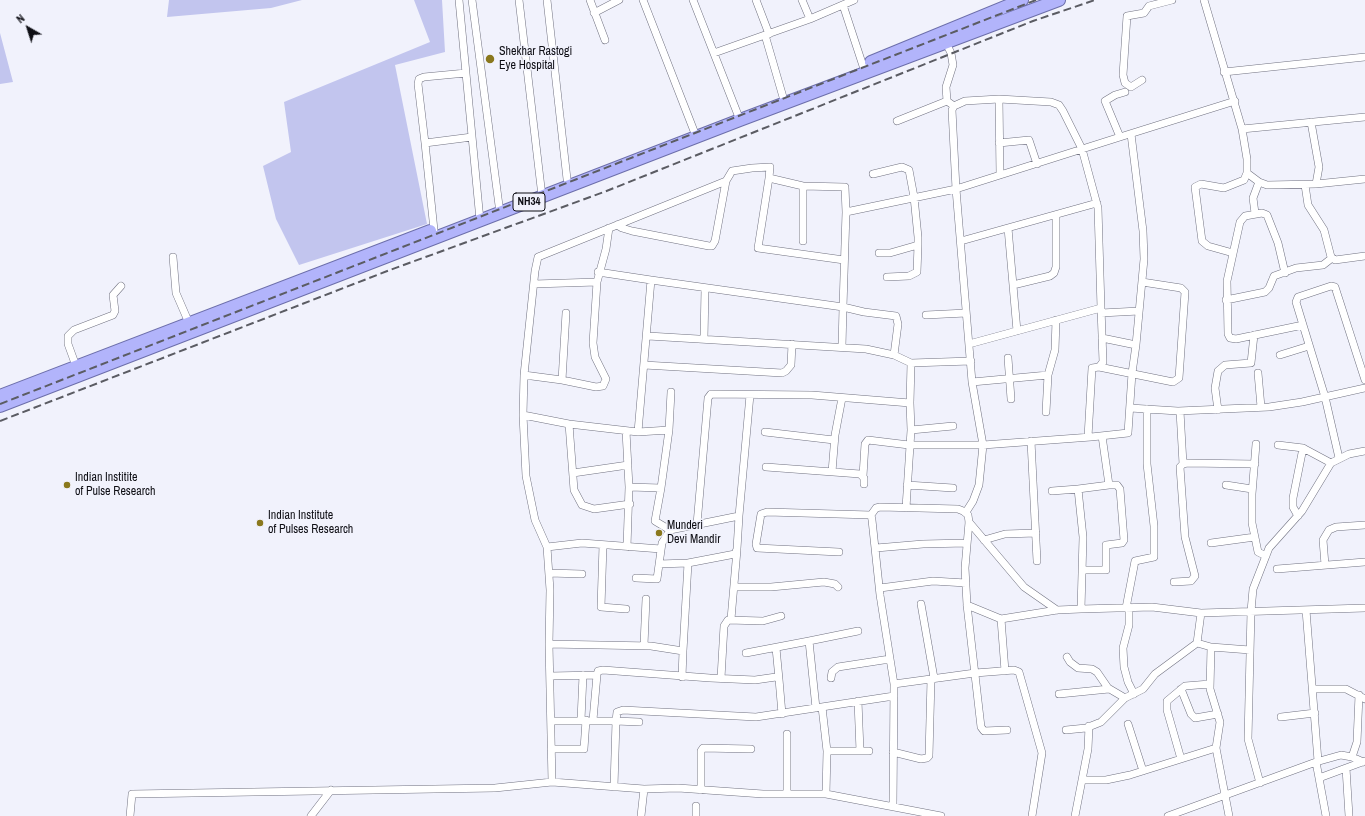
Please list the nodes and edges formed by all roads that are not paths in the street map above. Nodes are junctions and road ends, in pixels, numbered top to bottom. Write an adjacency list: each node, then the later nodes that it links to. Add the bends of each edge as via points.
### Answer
1 (459, 0): 29 (street)
2 (472, 0): 65 (street)
3 (519, 0): 62 (street)
4 (548, 0): 54 (street)
5 (590, 0): 19 (street)
6 (619, 0): 19 (street)
7 (643, 0): 42 (street)
8 (693, 0): 25 (street)
9 (756, 0): 22 (street)
10 (802, 0): 21 (street)
11 (854, 0): 18 (street)
12 (1022, 0): 17 (highway, NH34)
13 (1059, 0): 20 (highway, NH34)
14 (1172, 0): 30 (street, via 1149,6 1144,13 1127,16 1123,76 1131,87)
15 (1204, 0): 16 (street); 28 (street)
16 (1211, 0)
17 (1009, 2): 20 (street); 27 (highway, NH34)
18 (843, 5): 21 (street); 27 (street)
19 (594, 13): 23 (street)
20 (1014, 17): 24 (highway, NH34)
21 (810, 19): 22 (street)
22 (767, 35): 25 (street); 32 (street)
23 (605, 40)
24 (946, 43): 34 (street, via 953,65 947,79); 37 (highway, NH34)
25 (714, 53): 37 (street)
26 (1365, 57): 28 (street)
27 (863, 66): 32 (highway, NH34)
28 (1224, 72): 35 (street)
29 (466, 73): 45 (street); 46 (street, via 424,76 419,79)
30 (1142, 80)
31 (1125, 92): 44 (street, via 1115,94 1106,101)
32 (783, 97): 37 (highway, NH34)
33 (999, 99): 36 (street, via 965,101); 47 (street); 48 (street, via 1051,102 1059,105)
34 (947, 101): 36 (street); 39 (street)
35 (1235, 101): 41 (street); 43 (street)
36 (954, 106): 61 (street, via 952,110)
37 (739, 117): 42 (highway, NH34); 62 (highway, NH34)
38 (1365, 117): 40 (street)
39 (897, 121)
40 (1311, 122): 41 (street); 59 (street, via 1320,173)
41 (1242, 129): 50 (street)
42 (694, 131): 54 (highway, NH34)
43 (1131, 134): 44 (street); 89 (street, via 1144,245)
44 (1120, 137): 48 (street)
45 (472, 138): 46 (street); 69 (street)
46 (425, 143): 73 (street)
47 (999, 143): 49 (street, via 1029,140); 52 (street)
48 (1082, 149): 49 (street); 64 (street)
49 (1036, 164): 52 (street)
50 (1247, 173): 57 (street); 78 (street, via 1244,180 1228,187 1201,184 1196,187 1202,241 1208,246)
51 (873, 174): 63 (street, via 907,167)
52 (1000, 175): 61 (street)
53 (769, 178): 56 (street, via 770,167 752,168 732,171); 60 (street); 82 (street, via 758,248)
54 (566, 179): 62 (highway, NH34)
55 (1365, 179): 59 (street)
56 (726, 181): 70 (street); 70 (street, via 712,246 632,231)
57 (1259, 182): 58 (street, via 1267,185); 67 (street, via 1253,198)
58 (1305, 184): 59 (street); 81 (street, via 1308,205 1324,230)
59 (1316, 184)
60 (803, 186): 66 (street, via 845,187); 74 (street)
61 (956, 189): 63 (street); 75 (street)
62 (542, 192): 65 (highway, NH34)
63 (914, 197): 66 (street); 76 (street)
64 (1097, 203): 68 (street); 96 (street)
65 (500, 209): 69 (highway, NH34)
66 (846, 212): 82 (street)
67 (1255, 213): 78 (street, via 1245,216 1240,222); 85 (street, via 1264,213 1268,216)
68 (1056, 215): 72 (street); 91 (street, via 1054,273)
69 (480, 217): 73 (highway, NH34); 83 (highway, NH34)
70 (617, 224): 71 (street)
71 (609, 228): 84 (street, via 606,249); 90 (street, via 538,257)
72 (1008, 228): 75 (street); 91 (street)
73 (434, 230): 83 (highway, NH34)
74 (803, 241)
75 (962, 241): 99 (street)
76 (918, 245): 77 (street); 86 (street, via 917,272 909,276)
77 (879, 253)
78 (1234, 254): 94 (street, via 1227,281)
79 (1365, 256): 81 (street, via 1335,260)
80 (173, 257): 102 (street, via 176,293)
81 (1332, 258): 85 (street, via 1323,265 1296,268)
82 (844, 260): 95 (street)
83 (341, 270): 102 (highway, NH34); 138 (highway, NH34)
84 (598, 272): 87 (street); 88 (street)
85 (1285, 273): 94 (street, via 1272,278 1265,292)
86 (887, 277)
87 (652, 280): 93 (street); 105 (street)
88 (597, 282): 90 (street); 127 (street, via 594,352 606,379 605,385 596,387)
89 (1142, 282): 97 (street); 122 (street, via 1181,288 1185,292 1179,374 1173,382)
90 (534, 284): 124 (street)
91 (1013, 285): 104 (street)
92 (121, 286): 120 (street, via 113,295 113,315 70,333 68,344)
93 (705, 289): 95 (street); 108 (street)
94 (1226, 300): 106 (street, via 1228,336 1236,339)
95 (843, 307): 113 (street); 114 (street, via 896,316 898,324)
96 (1101, 310): 97 (street); 101 (street); 107 (street)
97 (1139, 311): 111 (street)
98 (566, 313): 127 (street)
99 (966, 313): 100 (street); 110 (street)
100 (926, 315)
101 (1056, 320): 104 (street); 125 (street, via 1055,350)
102 (189, 323): 120 (highway, NH34)
103 (1303, 325): 106 (street); 112 (street); 128 (street, via 1296,302 1298,297 1331,286 1335,287)
104 (1017, 331): 110 (street)
105 (648, 336): 108 (street); 119 (street)
106 (1254, 336): 142 (street, via 1251,363 1222,366 1218,371 1215,388)
107 (1102, 338): 111 (street); 121 (street, via 1103,362)
108 (704, 339): 109 (street)
109 (792, 344): 113 (street); 119 (street, via 791,365 782,373)
110 (969, 344): 117 (street)
111 (1136, 345): 122 (street)
112 (1309, 346): 115 (street); 134 (street)
113 (842, 347): 114 (street)
114 (894, 355): 118 (street)
115 (1280, 355)
116 (1008, 358): 126 (street)
117 (971, 362): 118 (street); 129 (street)
118 (911, 363): 137 (street)
119 (644, 365): 151 (street)
120 (76, 366): 133 (highway, NH34)
121 (1099, 367): 122 (street); 154 (street, via 1092,368)
122 (1132, 373): 140 (street)
123 (1258, 373): 139 (street)
124 (524, 375): 127 (street); 145 (street)
125 (1048, 375): 126 (street); 144 (street)
126 (1010, 378): 129 (street); 136 (street)
127 (562, 380)
128 (1365, 380)
129 (972, 382): 159 (street)
130 (1365, 388): 134 (street)
131 (670, 392): 148 (street)
132 (750, 395): 135 (street, via 812,395); 186 (street); 189 (street, via 716,393 709,396)
133 (0, 396)
134 (1325, 397): 139 (street); 163 (street)
135 (842, 398): 137 (street); 155 (street)
136 (1011, 399)
137 (910, 403): 149 (street)
138 (0, 406)
139 (1261, 407): 142 (street)
140 (1130, 408): 141 (street); 153 (street, via 1128,433)
141 (1147, 409): 143 (street); 223 (street, via 1147,464 1154,526 1154,557 1135,560)
142 (1218, 410): 143 (street)
143 (1180, 411): 165 (street)
144 (1046, 412)
145 (523, 415): 146 (street); 198 (street, via 526,476 535,520)
146 (569, 424): 150 (street); 170 (street)
147 (953, 426): 149 (street)
148 (669, 430): 151 (street); 177 (street)
149 (911, 430): 158 (street)
150 (626, 431): 151 (street); 167 (street)
151 (638, 432)
152 (765, 432): 155 (street)
153 (1102, 436): 154 (street); 174 (street)
154 (1088, 437): 156 (street)
155 (834, 440): 169 (street)
156 (1031, 441): 159 (street); 192 (street)
157 (1256, 444): 166 (street)
158 (909, 445): 159 (street); 171 (street, via 866,440); 173 (street)
159 (983, 445): 184 (street, via 979,485)
160 (1278, 445): 161 (street)
161 (1303, 448): 164 (street); 187 (street, via 1293,498 1293,507)
162 (1365, 451): 163 (street)
163 (1339, 458): 164 (street)
164 (1331, 463): 187 (street)
165 (1182, 464): 166 (street); 215 (street, via 1179,470 1186,537 1195,576 1190,581)
166 (1255, 464): 180 (street)
167 (628, 465): 170 (street); 176 (street)
168 (766, 467): 169 (street)
169 (832, 472): 171 (street)
170 (573, 473): 182 (street, via 576,494 582,505 594,509)
171 (863, 476): 172 (street)
172 (864, 484)
173 (907, 485): 178 (street); 183 (street)
174 (1109, 485): 179 (street); 211 (street, via 1117,485 1120,489 1124,540 1106,545 1106,570)
175 (1226, 485): 180 (street)
176 (629, 487): 177 (street); 182 (street)
177 (661, 488): 191 (street, via 655,521)
178 (953, 488)
179 (1078, 489): 181 (street); 211 (street, via 1083,525)
180 (1252, 489): 193 (street, via 1251,509)
181 (1052, 491)
182 (630, 504): 199 (street)
183 (906, 508): 184 (street, via 958,509); 185 (street, via 878,507)
184 (966, 512): 188 (street)
185 (871, 515): 200 (street); 203 (street, via 767,512 761,514 757,548)
186 (739, 516): 189 (street); 202 (street)
187 (1298, 516): 204 (street, via 1269,548)
188 (969, 522): 194 (street); 195 (street)
189 (697, 524): 191 (street)
190 (1365, 525): 209 (street, via 1336,527 1330,530 1323,540)
191 (670, 530): 201 (street)
192 (1036, 533): 194 (street, via 1005,534); 205 (street)
193 (1255, 537): 196 (street); 204 (street, via 1258,552)
194 (984, 540): 227 (street, via 1024,587)
195 (966, 543): 200 (street); 216 (street)
196 (1211, 543)
197 (603, 545): 198 (street); 199 (street); 225 (street, via 601,607)
198 (547, 547): 212 (street)
199 (627, 547): 201 (street)
200 (876, 548): 219 (street)
201 (661, 549): 208 (street)
202 (737, 549): 207 (street, via 731,556); 217 (street)
203 (840, 552)
204 (1266, 556): 229 (street, via 1253,589)
205 (1037, 561)
206 (1365, 562): 209 (street)
207 (688, 563): 208 (street); 242 (street)
208 (659, 564): 214 (street, via 657,579)
209 (1324, 565): 210 (street)
210 (1277, 568)
211 (1082, 570): 226 (street)
212 (549, 573): 213 (street); 237 (street)
213 (582, 574)
214 (636, 578)
215 (1174, 582)
216 (966, 583): 219 (street, via 934,581); 222 (street)
217 (734, 587): 218 (street, via 771,587 824,582); 232 (street)
218 (838, 587)
219 (880, 588): 245 (street)
220 (646, 599): 238 (street)
221 (921, 604): 255 (street)
222 (967, 605): 233 (street); 247 (street)
223 (1127, 608): 226 (street); 230 (street, via 1152,607); 262 (street, via 1129,625 1123,648 1124,667)
224 (1365, 608): 228 (street)
225 (626, 609)
226 (1081, 609): 227 (street)
227 (1057, 610): 233 (street)
228 (1306, 610): 229 (street); 260 (street)
229 (1250, 611): 230 (street); 241 (street)
230 (1200, 613): 236 (street)
231 (781, 616): 232 (street, via 756,621)
232 (731, 619): 252 (street, via 724,626)
233 (1001, 619): 246 (street)
234 (858, 631): 235 (street)
235 (809, 641): 239 (street); 267 (street)
236 (1197, 643): 240 (street); 262 (street)
237 (549, 644): 238 (street); 248 (street)
238 (644, 646): 242 (street)
239 (776, 648): 243 (street); 254 (street)
240 (1211, 648): 241 (street); 257 (street)
241 (1250, 650): 297 (street, via 1248,740)
242 (683, 651): 251 (street)
243 (746, 652)
244 (1067, 657): 258 (street, via 1078,668 1097,672)
245 (890, 659): 253 (street, via 838,667 832,672); 256 (street)
246 (1005, 671): 247 (street); 313 (street, via 1017,670 1021,676 1042,753)
247 (975, 673): 255 (street); 278 (street, via 981,729 984,732)
248 (550, 676): 249 (street); 273 (street)
249 (583, 676): 250 (street); 272 (street)
250 (597, 676): 251 (street, via 598,671 603,670); 272 (street)
251 (682, 677): 252 (street)
252 (721, 678): 254 (street)
253 (831, 678)
254 (779, 679): 269 (street)
255 (932, 679): 256 (street); 287 (street, via 929,756 921,758)
256 (894, 684): 263 (street)
257 (1210, 684): 259 (street, via 1189,685); 270 (street)
258 (1109, 689): 261 (street); 265 (street)
259 (1181, 689): 270 (street, via 1195,718); 289 (street, via 1167,701 1166,706)
260 (1314, 689): 264 (street, via 1346,689); 268 (street)
261 (1060, 694)
262 (1134, 694): 265 (street)
263 (894, 696): 266 (street); 287 (street)
264 (1362, 697): 288 (street, via 1357,742)
265 (1124, 698): 277 (street, via 1105,718)
266 (858, 701): 267 (street); 285 (street)
267 (819, 707): 269 (street); 284 (street)
268 (1315, 713): 271 (street); 290 (street)
269 (782, 714): 274 (street, via 749,718 623,710 617,712)
270 (1218, 714): 281 (street, via 1220,722)
271 (1281, 717)
272 (587, 720): 273 (street); 274 (street); 282 (street, via 584,749)
273 (551, 721): 282 (street)
274 (616, 721): 275 (street); 298 (street)
275 (639, 722)
276 (1128, 724): 293 (street)
277 (1090, 726): 279 (street); 295 (street)
278 (1007, 730)
279 (1066, 730)
280 (787, 734): 302 (street)
281 (1216, 748): 289 (street); 304 (street)
282 (551, 749): 296 (street)
283 (750, 749): 301 (street, via 703,748)
284 (827, 751): 285 (street); 303 (street)
285 (860, 751): 286 (street)
286 (869, 751)
287 (893, 752): 306 (street)
288 (1352, 757): 290 (street, via 1335,755); 291 (street)
289 (1181, 759): 293 (street)
290 (1317, 762): 294 (street); 297 (street)
291 (1364, 762): 292 (street)
292 (1346, 768): 294 (street); 318 (street)
293 (1143, 771): 295 (street, via 1106,780)
294 (1319, 778): 317 (street)
295 (1082, 780): 314 (street)
296 (552, 782): 298 (street); 300 (street, via 495,788)
297 (1260, 783): 304 (street)
298 (614, 787): 299 (street)
299 (644, 789): 301 (street); 310 (street)
300 (331, 790): 308 (street, via 132,794); 309 (street)
301 (701, 790): 302 (street)
302 (786, 794): 303 (street)
303 (826, 794): 306 (street)
304 (1225, 795): 315 (street); 316 (street)
305 (696, 806): 311 (street)
306 (893, 806): 312 (street)
307 (127, 816): 308 (street)
308 (130, 816)
309 (311, 816)
310 (641, 816)
311 (696, 816)
312 (941, 816)
313 (1032, 816)
314 (1075, 816)
315 (1168, 816)
316 (1229, 816)
317 (1326, 816)
318 (1349, 816)

